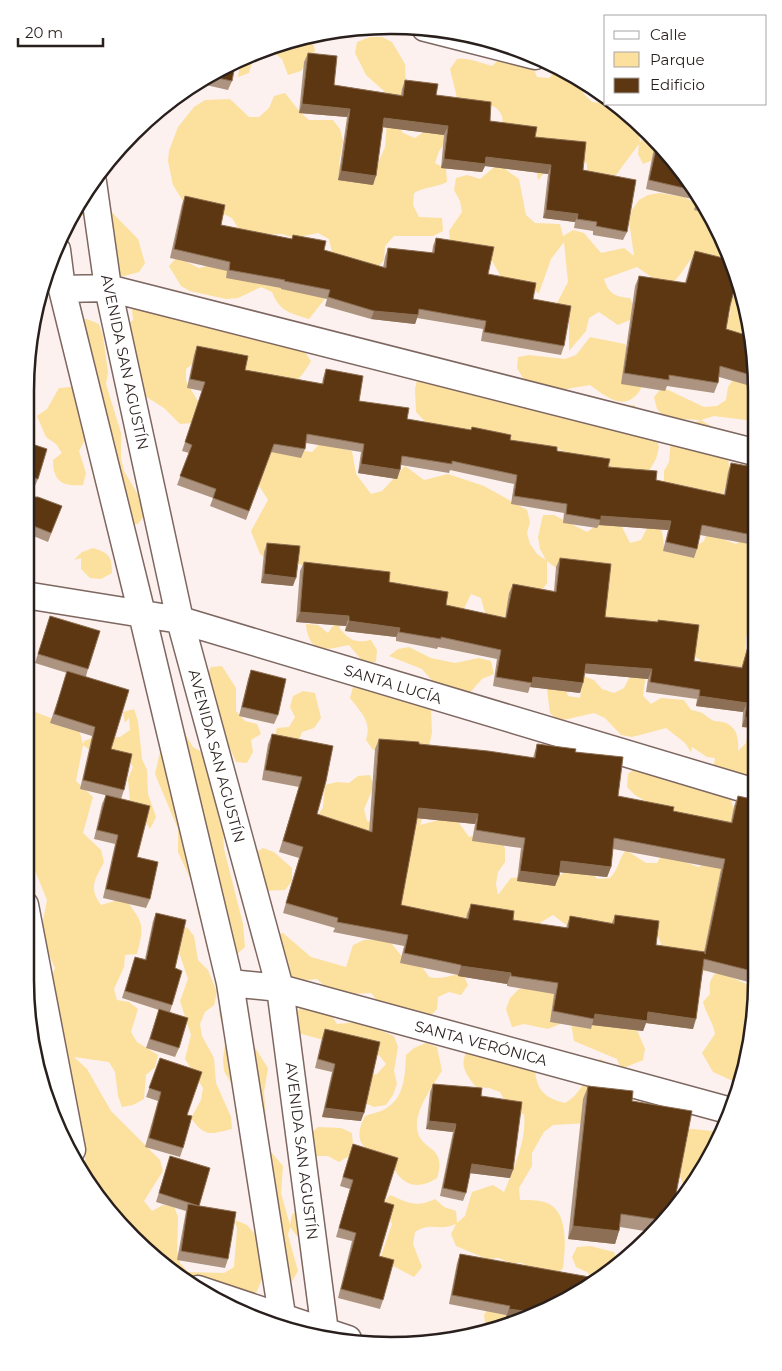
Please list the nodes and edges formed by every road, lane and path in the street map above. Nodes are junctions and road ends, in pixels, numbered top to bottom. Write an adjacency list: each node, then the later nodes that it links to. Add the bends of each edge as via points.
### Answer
1 (94, 193): 3 (street, AVENIDA SAN AGUSTÍN)
2 (58, 261): 4 (street)
3 (108, 288): 4 (street); 5 (street); 8 (street, AVENIDA SAN AGUSTÍN)
4 (62, 289): 7 (street)
5 (748, 450)
6 (34, 596): 7 (street, SANTA LUCÍA)
7 (142, 614): 8 (street, SANTA LUCÍA); 11 (street)
8 (180, 620): 9 (street, SANTA LUCÍA); 12 (street, AVENIDA SAN AGUSTÍN)
9 (748, 790)
10 (34, 952): 14 (street)
11 (230, 983): 12 (street, SANTA VERÓNICA); 16 (street)
12 (280, 988): 13 (street, SANTA VERÓNICA); 18 (street, AVENIDA SAN AGUSTÍN)
13 (724, 1109)
14 (69, 1133)
15 (232, 1300): 16 (street)
16 (282, 1315): 17 (street)
17 (325, 1331)
18 (337, 1333)

